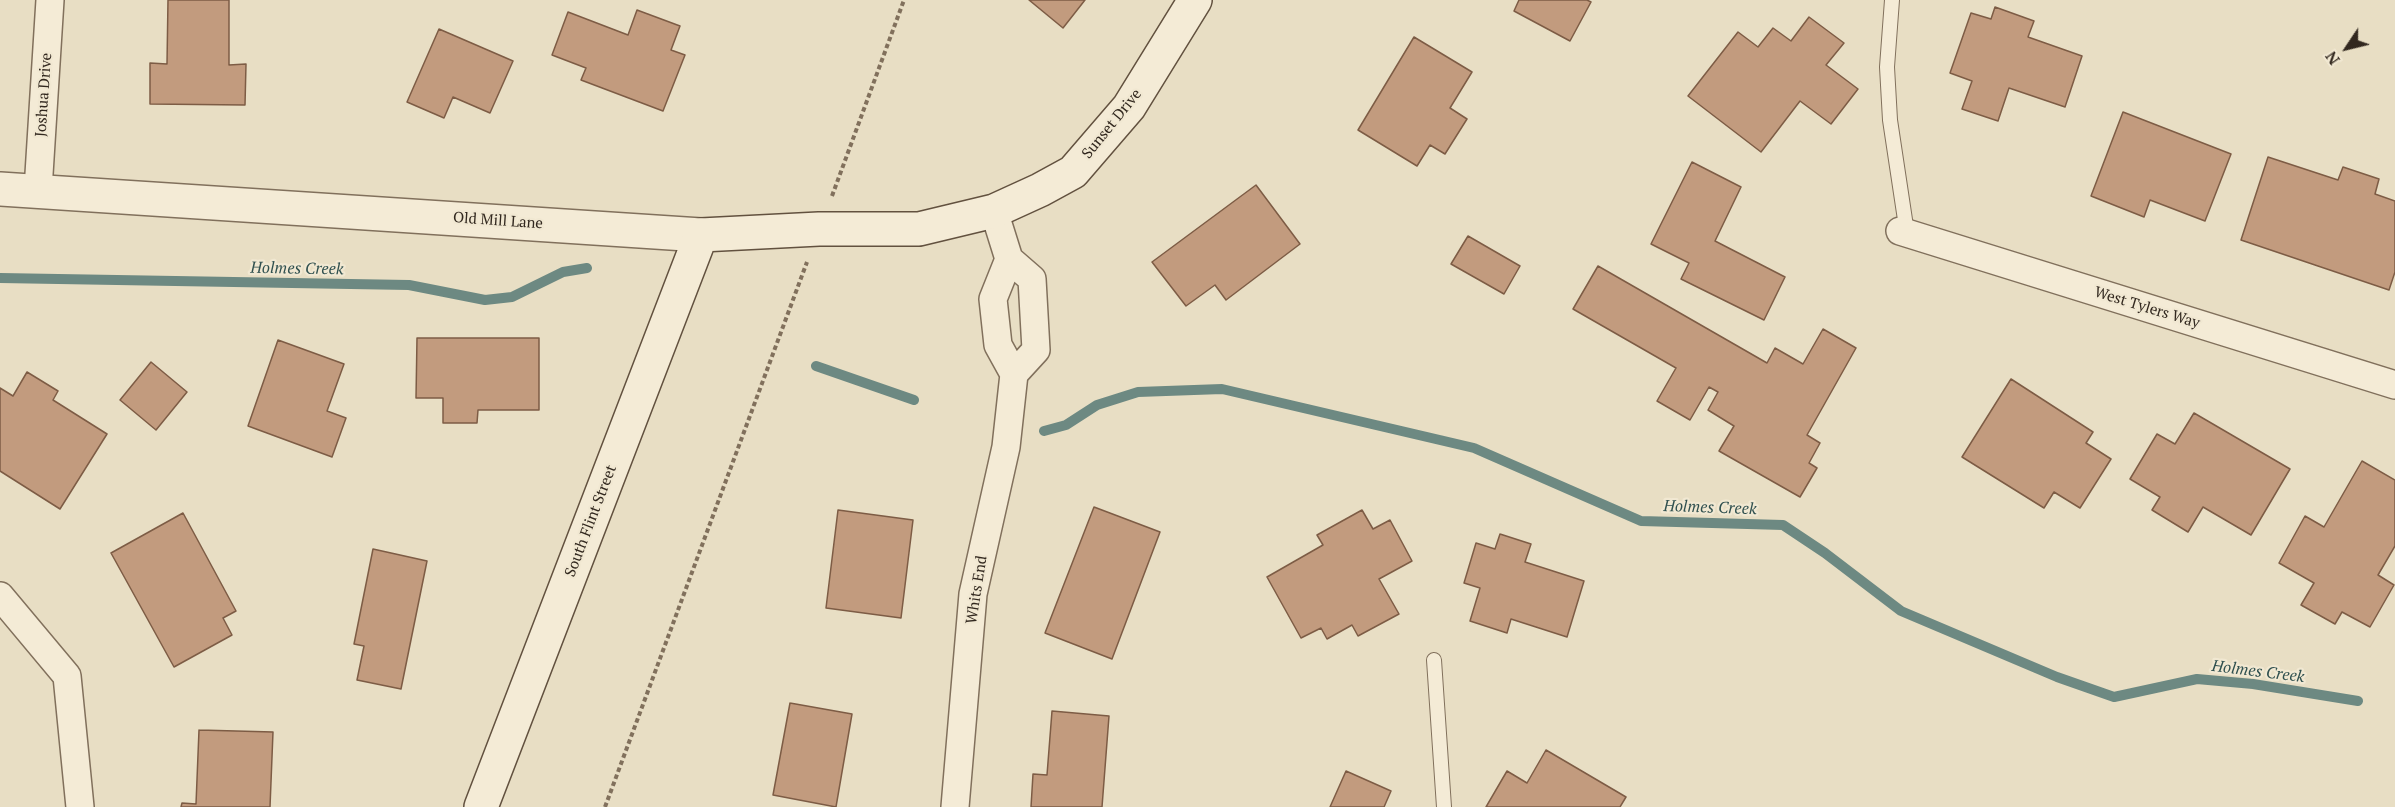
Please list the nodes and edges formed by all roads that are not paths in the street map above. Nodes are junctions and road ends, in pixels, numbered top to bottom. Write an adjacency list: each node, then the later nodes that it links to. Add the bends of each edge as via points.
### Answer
1 (50, 0): 5 (street, Joshua Drive)
2 (1195, 0): 6 (main road, Sunset Drive, via 1130,107 1073,172)
3 (1892, 0): 7 (lane, via 1887,67)
4 (0, 189): 5 (main road, Old Mill Lane)
5 (38, 190): 8 (main road, Old Mill Lane)
6 (994, 211): 8 (main road, Old Mill Lane, via 919,229); 9 (street)
7 (1903, 232): 11 (street, West Tylers Way)
8 (701, 235): 15 (main road, South Flint Street)
9 (1009, 259): 10 (street, via 993,298 998,345); 10 (street, via 1032,279 1036,350)
10 (1014, 374): 16 (street, Whits End, via 1006,447 973,594)
11 (2395, 385)
12 (0, 596): 14 (street, via 67,676)
13 (1434, 660): 17 (lane)
14 (80, 807)
15 (481, 807)
16 (955, 807)
17 (1444, 807)

